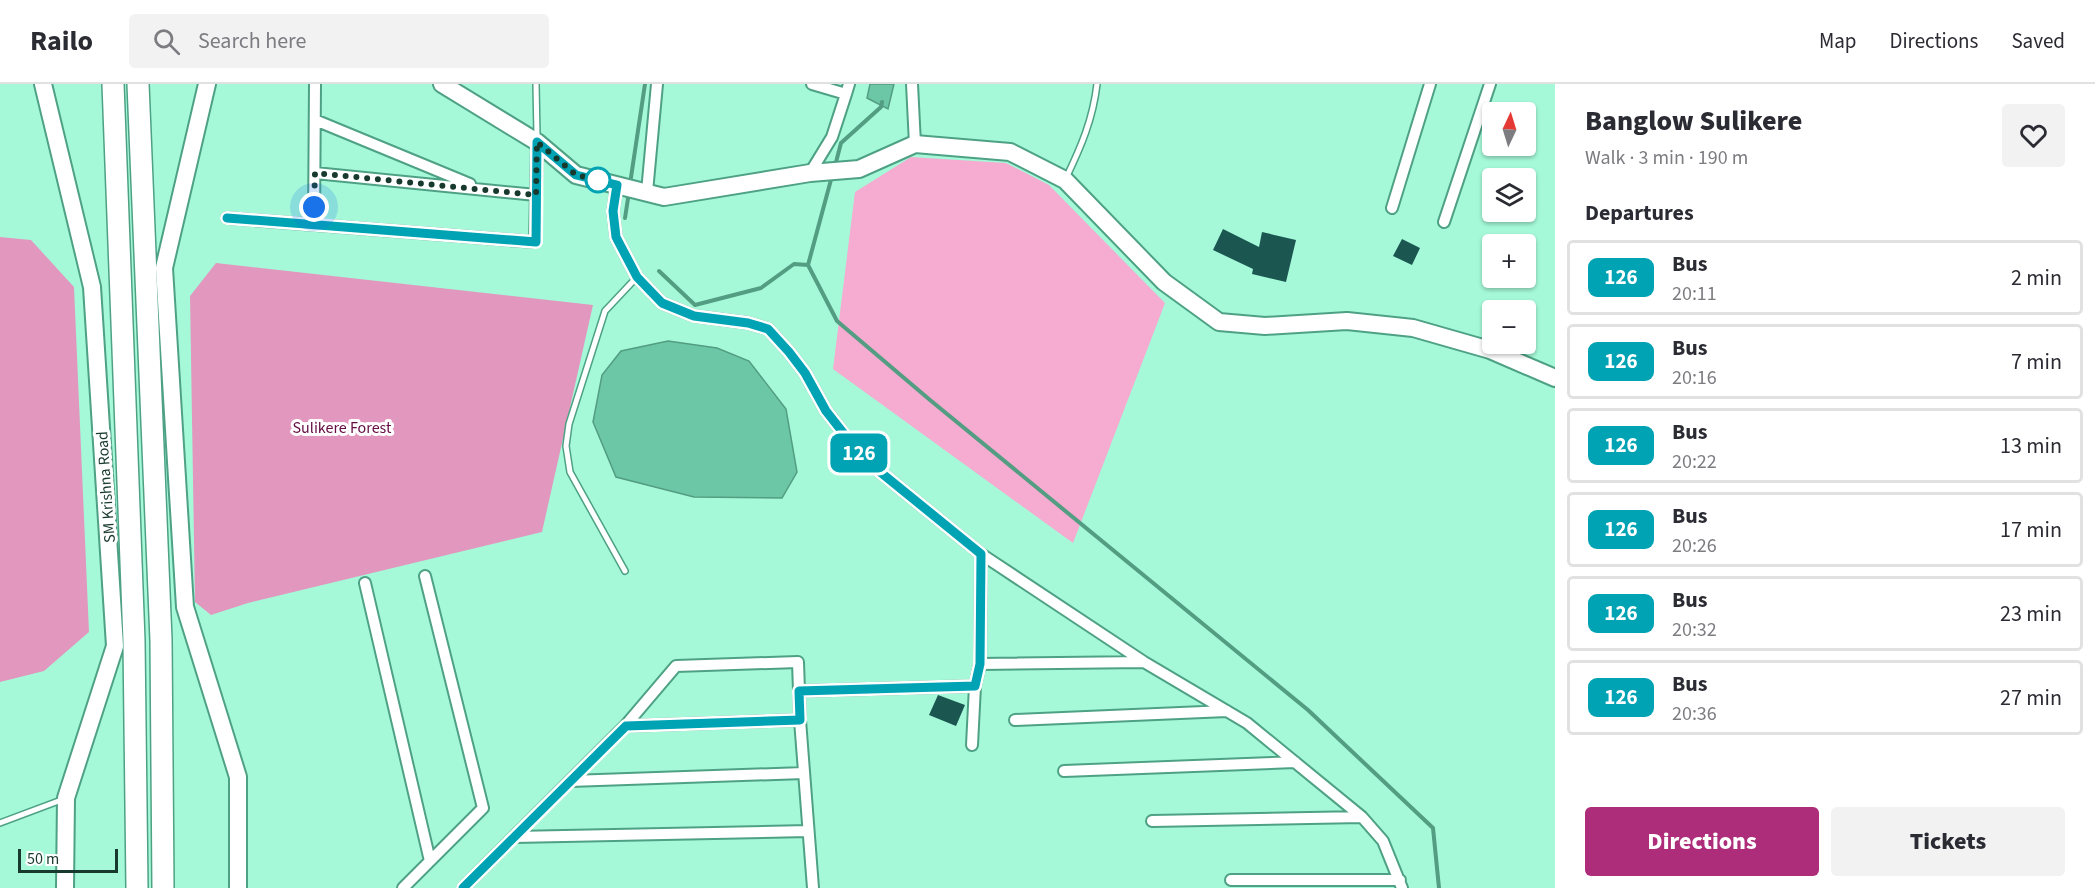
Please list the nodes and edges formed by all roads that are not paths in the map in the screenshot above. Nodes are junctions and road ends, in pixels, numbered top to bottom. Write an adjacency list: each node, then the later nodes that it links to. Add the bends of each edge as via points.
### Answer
1 (43, 84): 48 (street, SM Krishna Road, via 92,287 115,646)
2 (113, 84): 58 (highway, SM Krishna Road, via 134,640)
3 (138, 84): 59 (highway, via 161,640)
4 (207, 84): 60 (street, via 164,268 185,606 238,777)
5 (315, 84): 15 (street)
6 (442, 84): 16 (street)
7 (536, 84): 16 (lane)
8 (657, 84): 23 (street)
9 (812, 84): 14 (street)
10 (912, 84): 17 (street)
11 (1097, 84): 20 (lane, via 1091,119)
12 (1431, 84): 25 (street)
13 (1490, 84): 27 (street)
14 (848, 89): 18 (street, via 832,137)
15 (315, 120): 19 (street); 22 (street)
16 (537, 142): 21 (street, via 576,175); 24 (street)
17 (915, 144): 18 (street, via 859,169); 20 (street, via 1010,152)
18 (810, 172): 23 (street, via 664,196)
19 (315, 173): 22 (street); 28 (street)
20 (1065, 180): 30 (street, via 1164,282 1219,322 1265,326 1347,321 1413,328 1490,350)
21 (617, 185): 23 (street); 29 (street, via 613,211 616,237)
22 (483, 189): 24 (street)
23 (647, 192)
24 (536, 195): 28 (street, via 536,242)
25 (1392, 208)
26 (227, 218): 28 (street)
27 (1444, 222)
28 (314, 225)
29 (637, 277): 31 (street, via 662,303 694,316 768,329 805,373 826,411 863,458); 32 (lane, via 605,311 568,424 566,446 570,472)
30 (1555, 378)
31 (981, 554): 35 (street); 36 (street)
32 (625, 571)
33 (425, 576): 54 (street, via 483,808)
34 (365, 583): 54 (street)
35 (1144, 662): 36 (street); 39 (street)
36 (980, 664): 37 (street)
37 (975, 686): 38 (street); 43 (street)
38 (799, 691): 40 (street); 42 (street, via 798,662 676,666)
39 (1227, 711): 41 (street); 44 (street)
40 (800, 720): 42 (street); 46 (street)
41 (1015, 720)
42 (626, 726): 47 (street)
43 (972, 745)
44 (1295, 762): 45 (street); 49 (street)
45 (1064, 771)
46 (804, 773): 47 (street); 52 (street)
47 (570, 781): 53 (street)
48 (66, 798): 51 (lane); 57 (street, SM Krishna Road)
49 (1362, 817): 50 (street); 56 (street, via 1383,841)
50 (1152, 821)
51 (0, 823)
52 (808, 831): 53 (street); 63 (street)
53 (514, 837): 62 (street)
54 (430, 861): 61 (street)
55 (1231, 880): 56 (street)
56 (1401, 884)
57 (65, 888)
58 (137, 888)
59 (163, 888)
60 (238, 888)
61 (404, 888)
62 (463, 888)
63 (813, 888)

